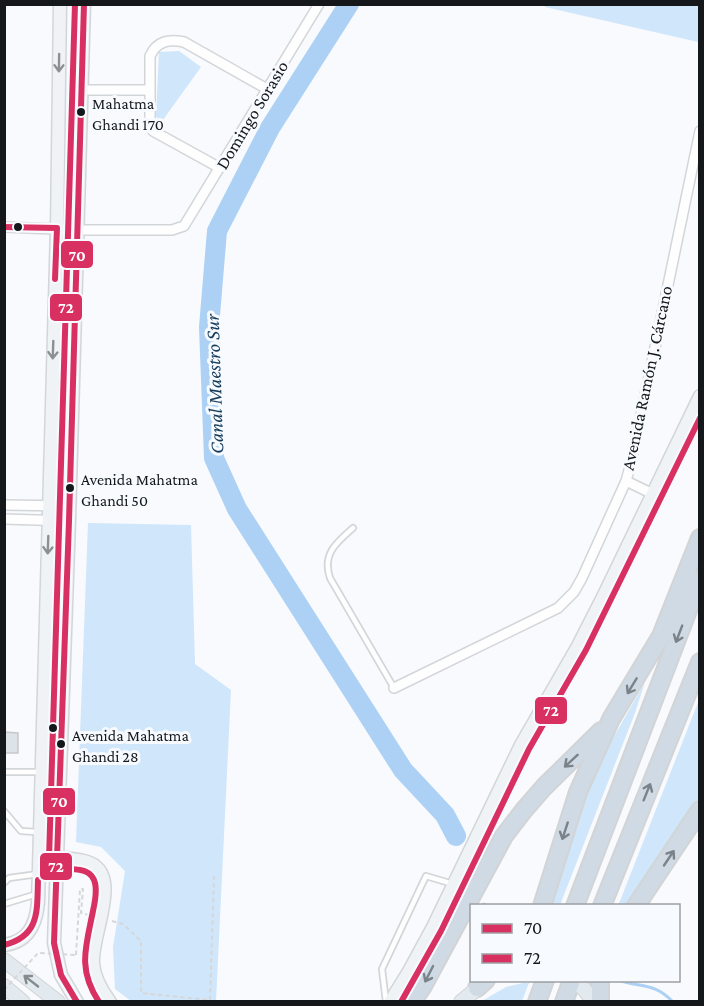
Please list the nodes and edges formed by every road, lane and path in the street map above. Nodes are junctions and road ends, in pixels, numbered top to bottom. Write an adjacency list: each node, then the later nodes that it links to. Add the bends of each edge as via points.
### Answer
1 (60, 4): 10 (main road, one-way to 10)
2 (84, 4): 5 (main road)
3 (319, 4): 4 (street, Domingo Sorasio)
4 (267, 89): 6 (street, via 184,42 168,41 158,44 150,56); 8 (street, Domingo Sorasio)
5 (82, 90): 6 (street); 11 (main road)
6 (149, 90): 8 (street, via 148,122 153,131)
7 (699, 131): 13 (street, Avenida Ramón J. Cárcano)
8 (220, 168): 11 (street, Domingo Sorasio, via 184,226 172,230)
9 (4, 227): 10 (street)
10 (57, 228): 11 (street); 16 (main road, one-way to 16)
11 (78, 230): 17 (main road)
12 (699, 396): 14 (main road)
13 (626, 481): 14 (street); 25 (street, Avenida Ramón J. Cárcano, via 582,578 566,601 546,615)
14 (652, 494): 38 (main road, via 578,646 515,756)
15 (4, 505): 16 (street)
16 (49, 506): 17 (street); 19 (main road)
17 (69, 506): 20 (main road)
18 (4, 519): 19 (street)
19 (48, 520): 20 (street); 28 (main road, one-way to 28)
20 (69, 521): 32 (main road)
21 (353, 528): 25 (lane, via 337,542 328,556 327,567)
22 (699, 538): 26 (highway, one-way to 26, via 661,636)
23 (699, 579): 42 (highway, one-way to 42)
24 (699, 662): 43 (highway, one-way to 24)
25 (394, 688)
26 (611, 719): 41 (highway, one-way to 41, via 578,792); 60 (highway, one-way to 60, via 534,797 504,836)
27 (4, 772): 28 (lane)
28 (40, 772): 31 (main road)
29 (699, 810): 44 (highway, one-way to 29)
30 (4, 811): 31 (lane, via 21,831)
31 (39, 832): 34 (main road)
32 (58, 858): 34 (main road); 45 (main road, via 90,863 101,872 106,886); 57 (main road, via 54,943 61,975)
33 (4, 873): 36 (lane)
34 (38, 874): 36 (lane); 39 (main road)
35 (214, 876): 45 (path, via 210,1000 141,993 141,941 123,924)
36 (9, 878): 37 (lane)
37 (4, 883)
38 (453, 884): 59 (main road, via 408,973); 59 (lane, via 426,876 382,969)
39 (38, 894): 40 (lane); 46 (main road, via 32,930 18,942)
40 (4, 904)
41 (543, 904)
42 (576, 904)
43 (603, 904)
44 (637, 904)
45 (99, 918): 54 (path, bridge, via 81,913 80,889 76,955 38,953); 58 (main road, via 93,963 99,987)
46 (4, 945)
47 (4, 960): 56 (main road, one-way to 47)
48 (545, 982): 62 (highway)
49 (572, 982): 63 (highway)
50 (574, 982): 64 (main road)
51 (600, 982): 65 (highway)
52 (484, 983): 61 (main road)
53 (4, 986): 55 (main road)
54 (4, 990)
55 (23, 1002)
56 (58, 1002)
57 (77, 1002)
58 (110, 1002)
59 (388, 1002)
60 (412, 1002)
61 (461, 1002)
62 (537, 1002)
63 (564, 1002)
64 (594, 1002)
65 (600, 1002)

